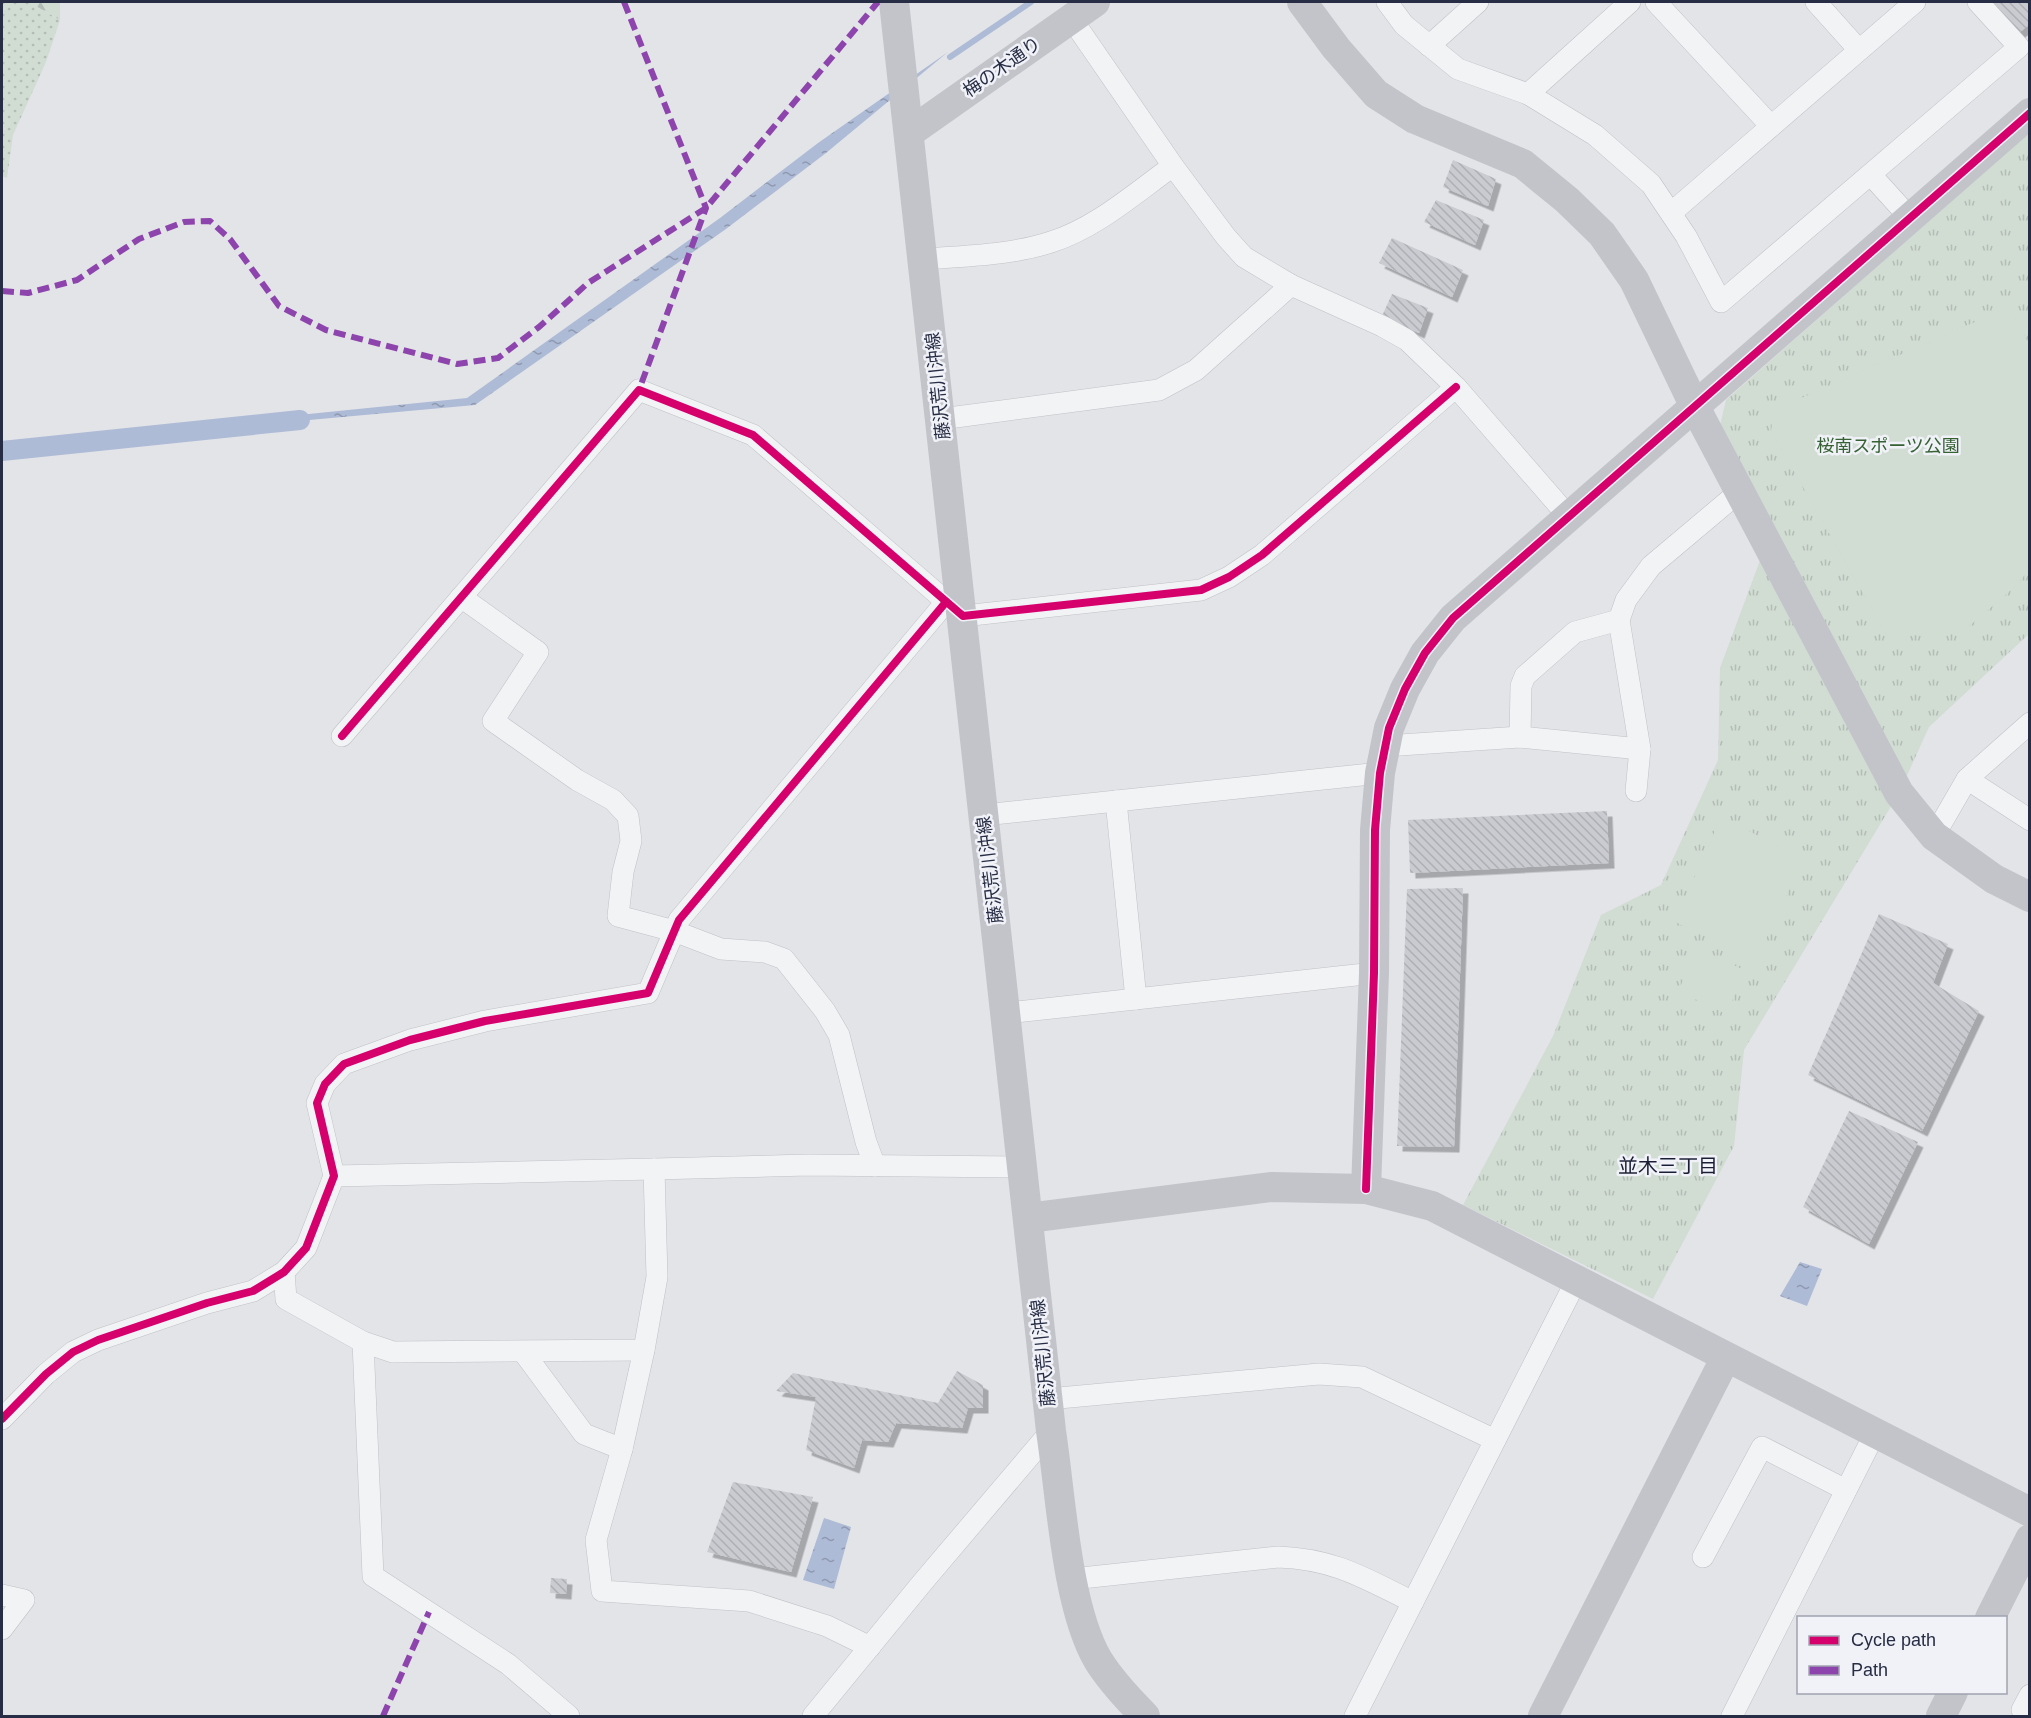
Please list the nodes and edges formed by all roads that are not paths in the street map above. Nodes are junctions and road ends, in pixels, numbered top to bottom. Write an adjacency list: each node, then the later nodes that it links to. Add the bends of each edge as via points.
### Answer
1 (894, 2): 17 (street, 藤沢荒川沖線)
2 (1095, 2): 11 (street, 梅の木通り)
3 (1302, 2): 25 (street, via 1376,93 1415,119 1523,164 1602,234 1634,280)
4 (1388, 2): 12 (street, via 1404,25)
5 (1478, 2): 12 (street)
6 (1630, 2): 14 (street)
7 (1656, 2): 16 (street)
8 (1816, 2): 13 (street)
9 (1915, 2): 13 (street)
10 (1978, 2): 19 (street, via 2019,47)
11 (1071, 18): 17 (street, 梅の木通り); 18 (street)
12 (1429, 46): 14 (street, via 1458,69)
13 (1859, 50): 16 (street)
14 (1528, 94): 20 (street, via 1595,135 1651,184)
15 (2030, 113): 21 (street)
16 (1771, 126): 20 (street)
17 (909, 133): 22 (street, 藤沢荒川沖線)
18 (1173, 166): 22 (street, via 1084,227 1052,242); 23 (street, via 1244,256)
19 (1871, 174): 20 (street, via 1721,302); 21 (street)
20 (1671, 213)
21 (1910, 218): 25 (street)
22 (923, 259): 26 (street, 藤沢荒川沖線)
23 (1291, 285): 24 (street, via 1407,340); 26 (street, via 1196,370 1159,390)
24 (1456, 387): 28 (street); 30 (street, via 1262,555 1201,591)
25 (1695, 407): 27 (street); 28 (street)
26 (941, 419): 30 (street, 藤沢荒川沖線)
27 (1739, 492): 31 (street, via 1651,566 1626,600); 42 (street, via 1899,793)
28 (1568, 516): 36 (street, via 1453,618 1425,653 1389,728)
29 (461, 597): 30 (street, via 639,390 753,435); 33 (street); 44 (street, via 538,652 493,721 577,780 613,800 628,816 631,841 618,916)
30 (955, 609): 40 (street, 藤沢荒川沖線); 44 (street, via 679,920)
31 (1619, 620): 34 (street, via 1575,632 1525,676 1521,686); 35 (street)
32 (2030, 723): 37 (street)
33 (342, 736)
34 (1520, 737): 35 (street); 36 (street)
35 (1640, 749): 38 (street)
36 (1383, 759): 39 (street); 45 (street, via 1375,830)
37 (1967, 779): 41 (street); 42 (street)
38 (1636, 791)
39 (1116, 801): 40 (street); 46 (street)
40 (984, 815): 47 (street, 藤沢荒川沖線)
41 (2030, 820)
42 (1934, 836): 43 (street, via 1994,879)
43 (2030, 897)
44 (674, 931): 48 (street, via 721,949 765,952 784,959 839,1035); 51 (street, via 648,993 485,1022 410,1040 344,1064 325,1084 317,1103)
45 (1374, 973): 46 (street); 52 (street)
46 (1136, 999): 47 (street)
47 (1007, 1013): 49 (street, 藤沢荒川沖線)
48 (875, 1166): 49 (street); 50 (street)
49 (1023, 1167): 53 (street, 藤沢荒川沖線)
50 (654, 1169): 51 (street); 57 (street, via 657,1278)
51 (334, 1176): 54 (street, via 306,1248)
52 (1366, 1189): 53 (street, via 1272,1187); 55 (street, via 1432,1206)
53 (1028, 1218): 60 (street, 藤沢荒川沖線)
54 (284, 1272): 56 (street, via 286,1299); 61 (street, via 253,1291 152,1322 73,1352)
55 (1576, 1281): 59 (street); 64 (street)
56 (363, 1342): 58 (street, via 393,1352); 79 (street, via 373,1576 508,1664)
57 (644, 1350): 58 (street); 65 (street)
58 (524, 1353): 65 (street, via 584,1434)
59 (1726, 1357): 63 (street); 83 (street)
60 (1048, 1399): 62 (street, 藤沢荒川沖線); 64 (street, via 1319,1374 1362,1377)
61 (2, 1419)
62 (1051, 1431): 70 (street, 藤沢荒川沖線); 75 (street)
63 (1875, 1433): 66 (street); 67 (street)
64 (1495, 1440): 72 (street)
65 (622, 1449): 75 (street, via 596,1540 602,1591 749,1601 826,1626)
66 (1846, 1490): 69 (street, via 1762,1447); 84 (street)
67 (2030, 1512)
68 (2030, 1539): 73 (street)
69 (1703, 1557)
70 (1072, 1580): 72 (street, via 1278,1557 1302,1558 1337,1565); 81 (street, 藤沢荒川沖線, via 1098,1659)
71 (2, 1595): 74 (street, via 24,1600)
72 (1413, 1602): 82 (street)
73 (1991, 1616)
74 (2, 1629)
75 (870, 1647): 80 (street)
76 (1952, 1694): 85 (street)
77 (2030, 1695): 78 (street, via 2022,1710)
78 (2030, 1713)
79 (569, 1716)
80 (813, 1716)
81 (1145, 1716)
82 (1354, 1716)
83 (1543, 1716)
84 (1732, 1716)
85 (1941, 1716)

